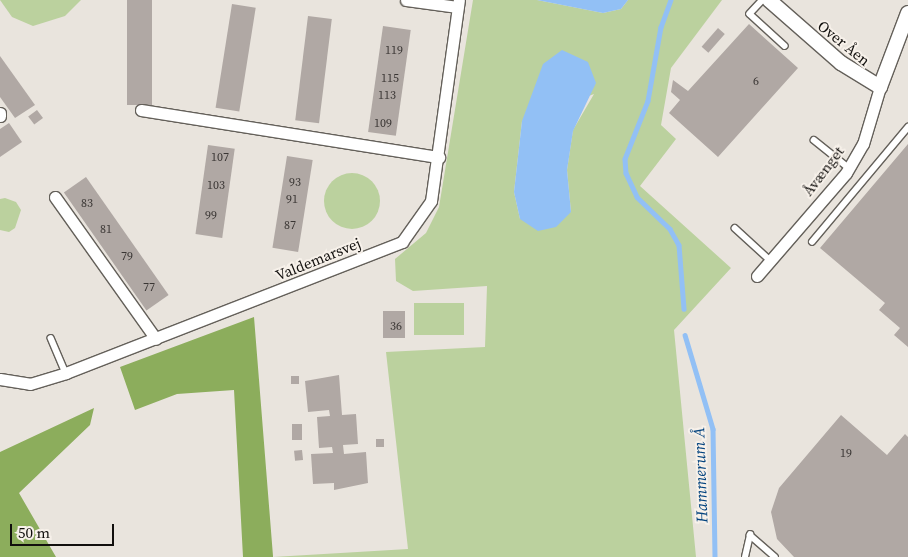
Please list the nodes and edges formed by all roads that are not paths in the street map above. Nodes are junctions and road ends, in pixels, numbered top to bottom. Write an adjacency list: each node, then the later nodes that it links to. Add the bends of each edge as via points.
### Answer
1 (406, 0): 4 (street, Valdemarsvej)
2 (763, 0): 6 (lane, via 750,14)
3 (768, 0): 7 (street, Over Åen, via 841,63)
4 (459, 4): 11 (street, Valdemarsvej)
5 (908, 13): 7 (street, Åvænget)
6 (785, 46)
7 (880, 87): 12 (street, Åvænget, via 863,144)
8 (142, 110): 11 (street)
9 (908, 127): 15 (lane)
10 (814, 140): 12 (lane)
11 (439, 156): 19 (street, Valdemarsvej, via 430,201 402,242)
12 (849, 168): 16 (street, Åvænget)
13 (55, 197): 19 (street)
14 (734, 228): 16 (lane)
15 (812, 242)
16 (771, 261): 17 (street, Åvænget)
17 (757, 276)
18 (51, 338): 20 (lane)
19 (156, 339): 20 (street, Valdemarsvej)
20 (66, 374): 21 (street, Valdemarsvej, via 30,384)
21 (0, 379)
22 (745, 557): 23 (lane, via 750,535)
23 (775, 557)

